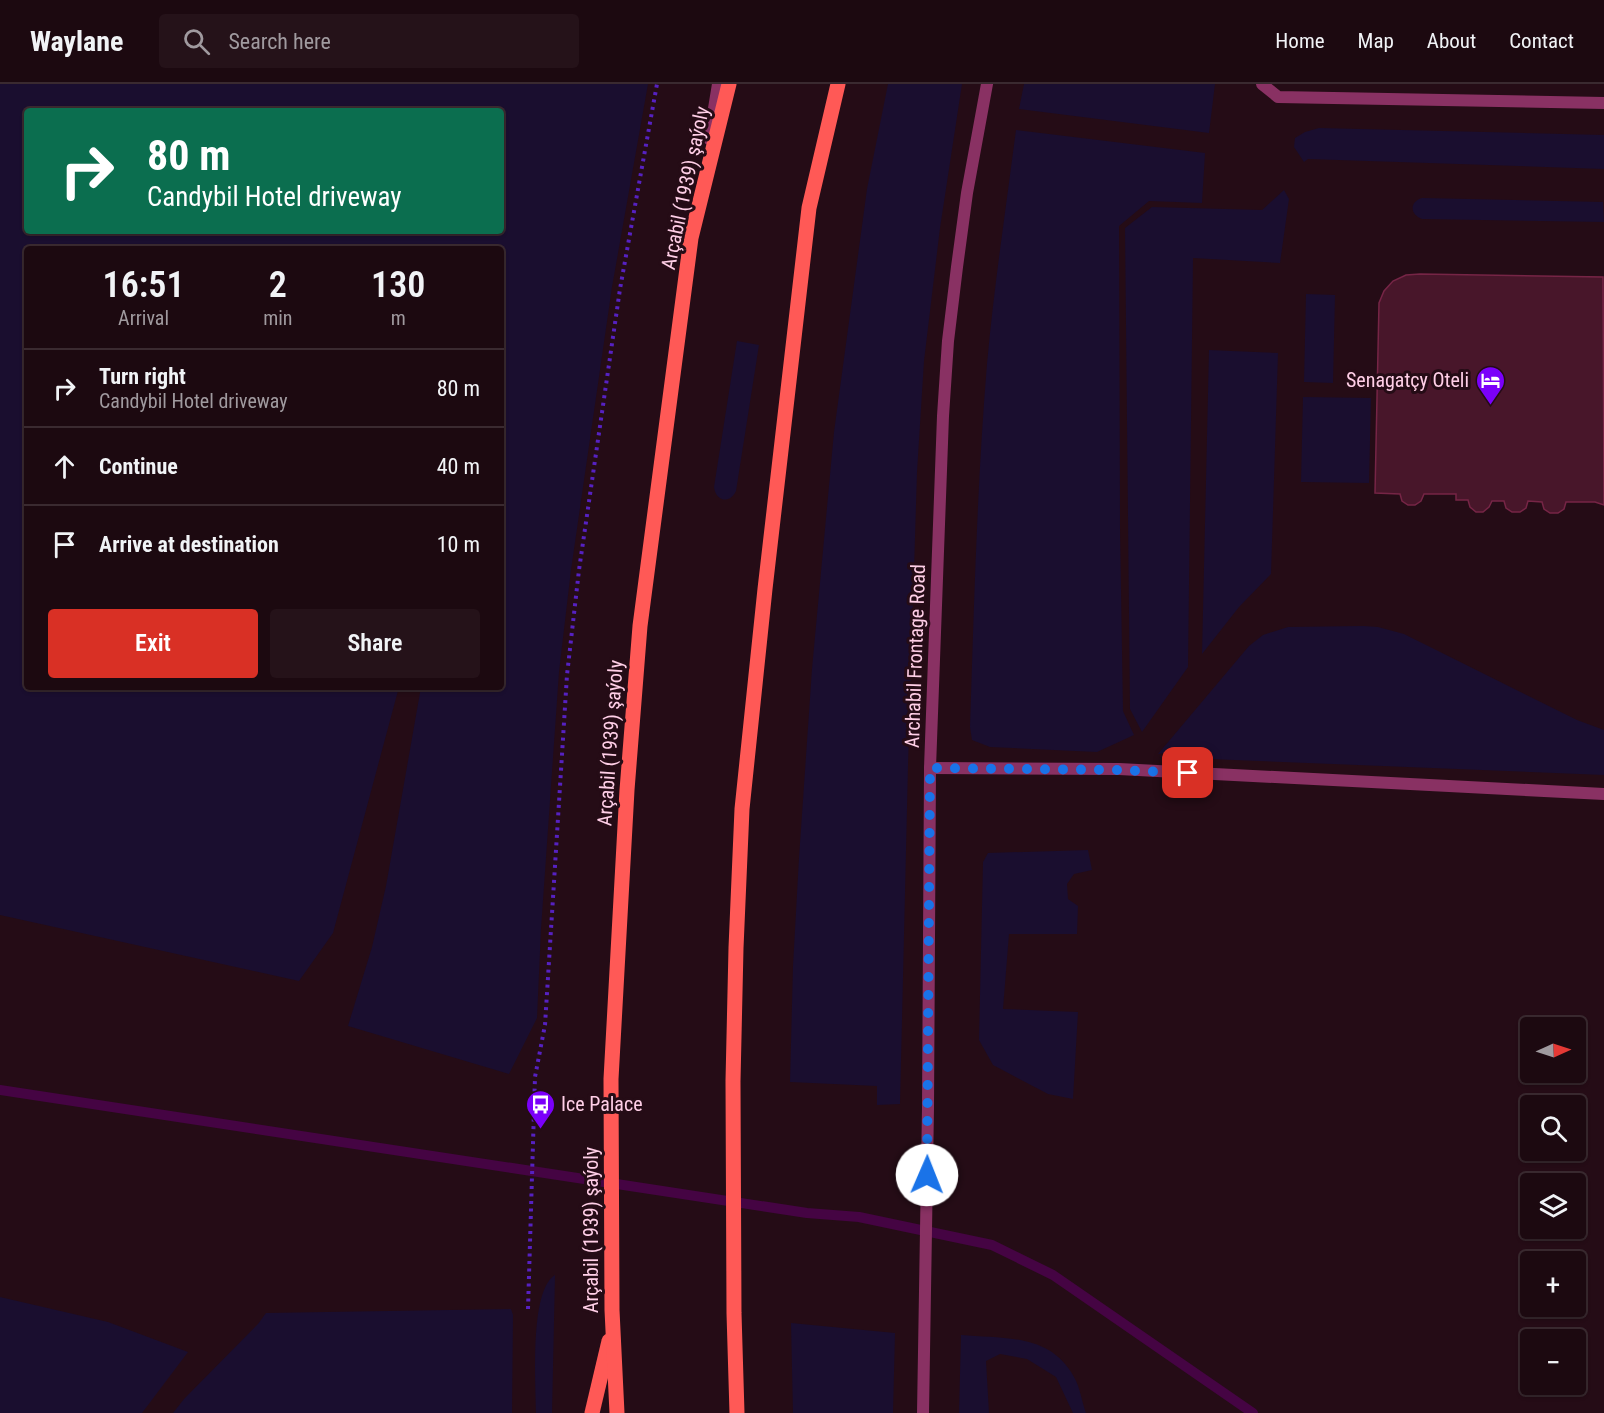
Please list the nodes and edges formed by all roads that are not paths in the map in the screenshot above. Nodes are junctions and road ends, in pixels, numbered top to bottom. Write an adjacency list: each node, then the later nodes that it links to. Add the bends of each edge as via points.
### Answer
1 (718, 84): 7 (street)
2 (729, 84): 7 (main road, Arçabil (1939) şaýoly)
3 (838, 84): 11 (main road, via 808,208 742,809 733,1081)
4 (987, 84): 8 (street, Archabil Frontage Road, via 967,193 948,341)
5 (1262, 84): 6 (street, via 1278,97)
6 (1604, 103)
7 (691, 238): 10 (main road, Arçabil (1939) şaýoly, via 640,626 627,790 611,1079)
8 (930, 768): 9 (street, via 1119,770); 16 (street, Archabil Frontage Road)
9 (1604, 794)
10 (612, 1317): 12 (main road); 13 (main road, Arçabil (1939) şaýoly)
11 (736, 1346): 14 (main road); 15 (main road)
12 (592, 1413)
13 (617, 1413)
14 (737, 1413)
15 (742, 1413)
16 (923, 1413)

